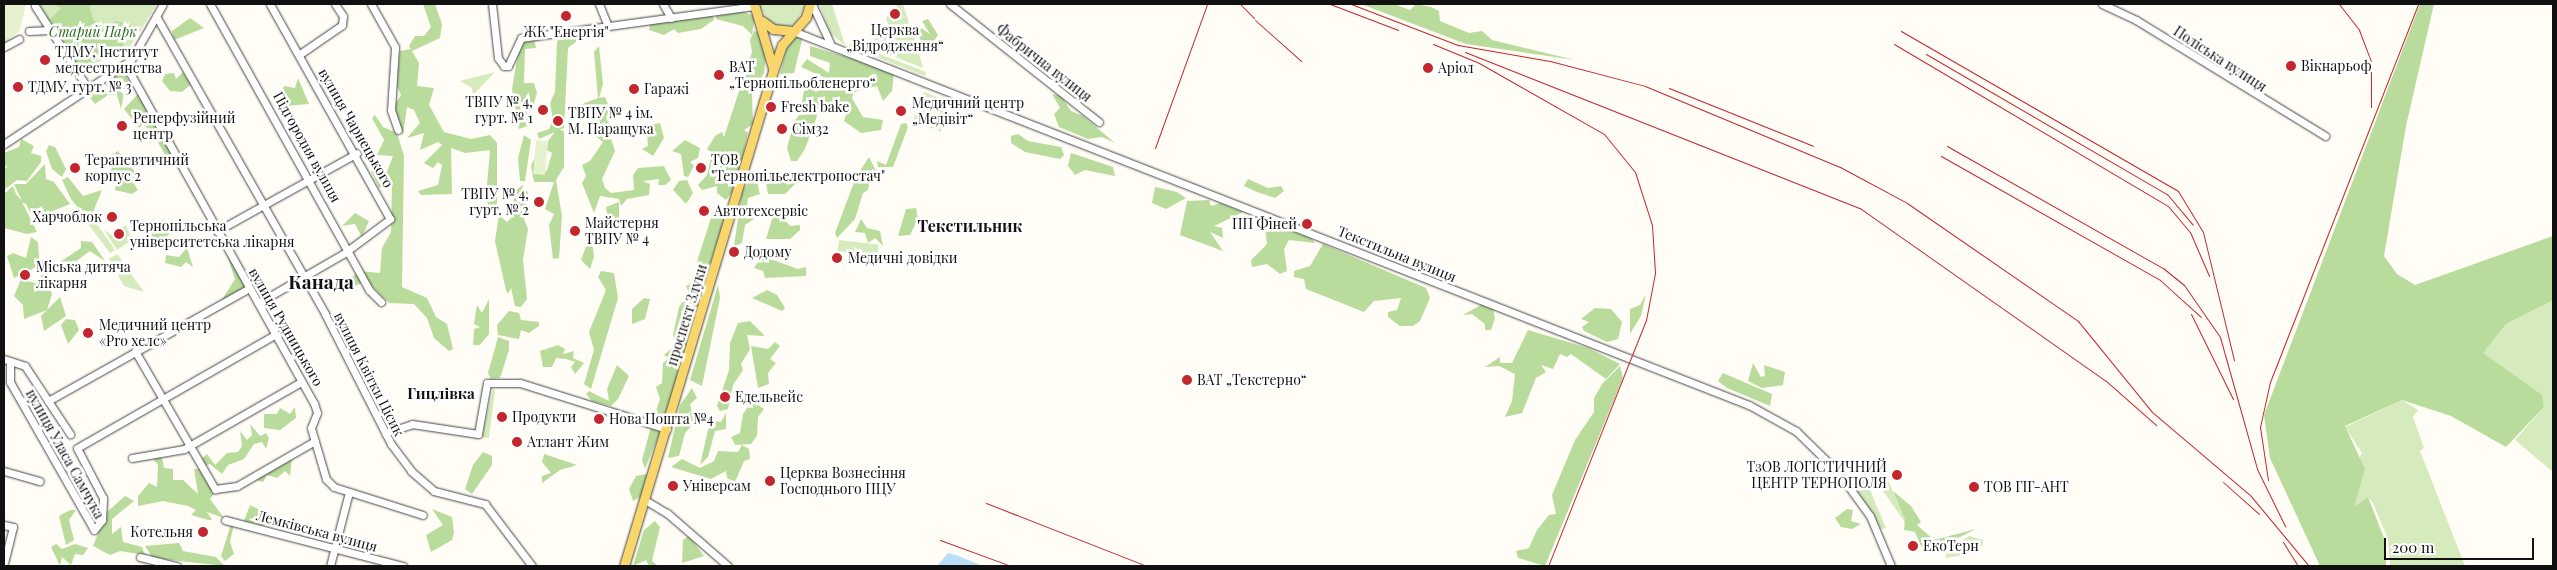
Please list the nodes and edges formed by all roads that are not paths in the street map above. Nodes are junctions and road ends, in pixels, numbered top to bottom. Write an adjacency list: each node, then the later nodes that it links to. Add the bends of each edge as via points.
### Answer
1 (163, 4): 14 (street)
2 (210, 4): 33 (street, Підгородня вулиця)
3 (270, 4): 24 (street, вулиця Чарнецького)
4 (335, 4): 24 (street, via 343,16 342,25)
5 (371, 4): 29 (street, via 395,47 391,110)
6 (492, 4): 17 (street, via 498,58 508,66 521,38)
7 (599, 4): 17 (street)
8 (662, 4): 15 (street)
9 (811, 4): 19 (main road, проспект Злуки, via 806,17); 22 (street)
10 (950, 4): 28 (street, Фабрична вулиця)
11 (2102, 4): 30 (street, Поліська вулиця, via 2136,20)
12 (754, 5): 15 (street); 16 (main road)
13 (35, 6): 18 (street)
14 (156, 16): 25 (street); 34 (street, вулиця Квітки Цісик)
15 (671, 18): 17 (street)
16 (760, 19): 19 (main road, via 773,29); 26 (main road)
17 (608, 26)
18 (49, 30): 20 (street); 27 (street)
19 (793, 31): 22 (street, Текстильна вулиця); 26 (main road, проспект Злуки)
20 (29, 32)
21 (19, 39): 23 (street)
22 (830, 43): 69 (street, Текстильна вулиця, via 1749,405 1796,431 1838,472 1870,516)
23 (4, 47)
24 (300, 54): 32 (street, вулиця Чарнецького)
25 (125, 64): 27 (street); 35 (street, вулиця Рудницького)
26 (773, 71): 47 (main road, проспект Злуки)
27 (87, 88): 31 (street)
28 (1100, 122)
29 (398, 130)
30 (2325, 136)
31 (4, 144)
32 (356, 153): 33 (street); 36 (street, вулиця Чарнецького, via 390,220 382,229)
33 (310, 180): 34 (street); 36 (street, Підгородня вулиця)
34 (263, 206): 35 (street); 37 (street, вулиця Квітки Цісик)
35 (217, 231): 38 (street, вулиця Рудницького)
36 (346, 250): 37 (street); 39 (street, Підгородня вулиця)
37 (303, 277): 40 (street); 48 (street, вулиця Квітки Цісик)
38 (249, 288): 40 (street, вулиця Рудницького); 42 (street)
39 (382, 302)
40 (258, 303): 41 (street, вулиця Рудницького)
41 (274, 335): 44 (street, вулиця Рудницького); 45 (street)
42 (135, 351): 45 (street); 46 (street)
43 (7, 360): 45 (street, вулиця Уласа Самчука, via 10,382 94,530 102,520 103,498 77,448); 46 (street, вулиця Уласа Самчука, via 25,366)
44 (301, 382): 50 (street, вулиця Рудницького, via 317,413 311,428); 51 (street)
45 (162, 398): 51 (street)
46 (48, 401): 49 (street, вулиця Уласа Самчука)
47 (667, 428): 48 (street, via 520,383 487,383 478,434 412,424); 56 (main road, проспект Злуки)
48 (385, 433): 66 (street, вулиця Квітки Цісик, via 411,471 434,491 484,504 498,515)
49 (70, 434)
50 (315, 441): 51 (street, via 237,486 220,490 210,484); 55 (street, вулиця Рудницького, via 326,479)
51 (190, 444): 52 (street, via 175,452)
52 (132, 458)
53 (4, 471): 54 (street)
54 (40, 481)
55 (349, 492): 57 (street); 60 (street)
56 (645, 500): 67 (main road, проспект Злуки); 68 (street, via 667,513)
57 (423, 514)
58 (225, 520): 60 (street, Лемківська вулиця)
59 (7, 526): 62 (street)
60 (334, 548): 64 (street); 65 (street, Лемківська вулиця)
61 (140, 557): 63 (street)
62 (4, 562)
63 (178, 566)
64 (330, 566)
65 (403, 566)
66 (532, 566)
67 (624, 566)
68 (728, 566)
69 (1891, 566)

